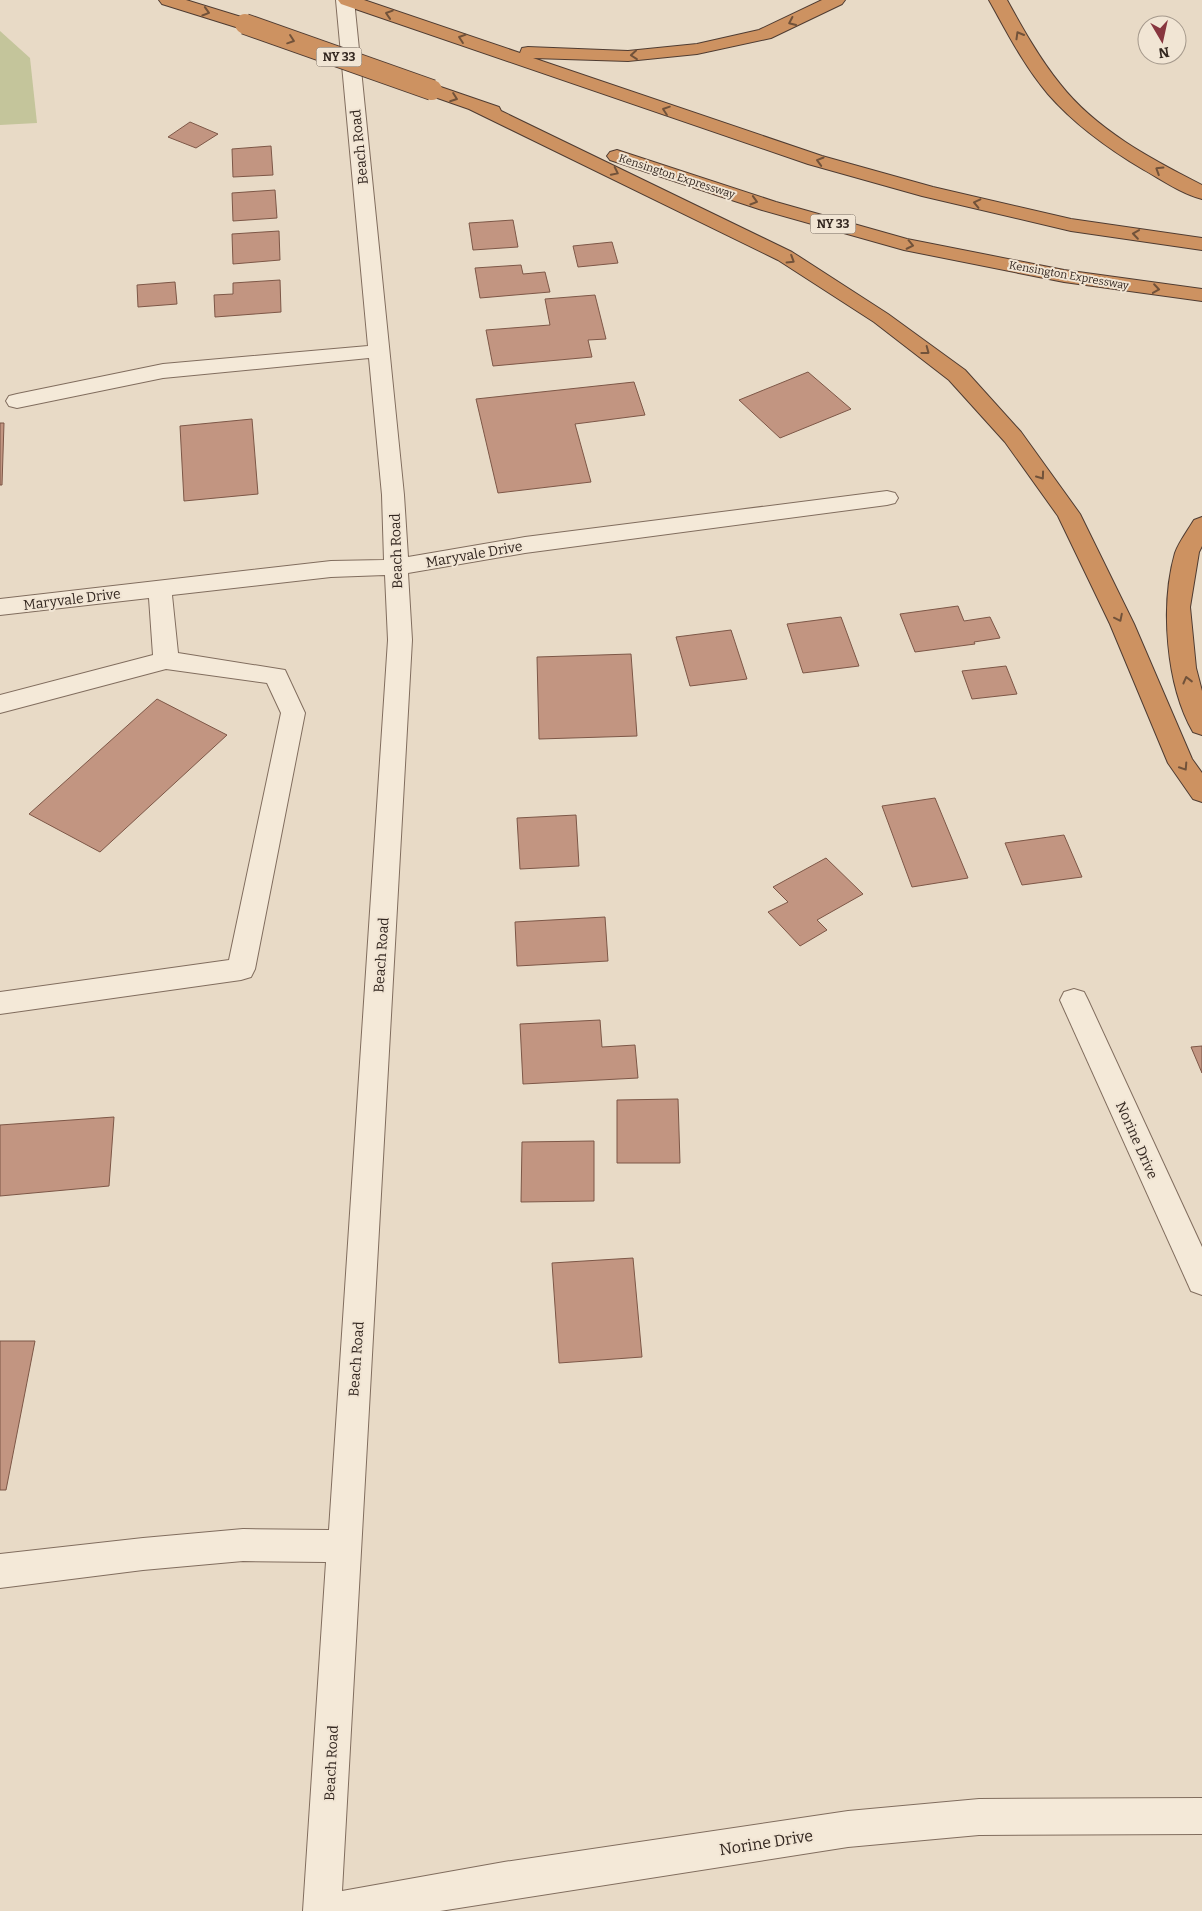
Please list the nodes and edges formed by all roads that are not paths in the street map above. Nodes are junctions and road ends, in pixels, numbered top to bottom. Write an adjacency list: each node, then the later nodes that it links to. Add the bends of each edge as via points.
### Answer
1 (168, 0): 6 (highway, Kensington Expressway / NY 33, one-way to 6, bridge)
2 (346, 0): 5 (highway, one-way to 2); 10 (street, Beach Road)
3 (836, 0): 5 (highway, one-way to 5, via 765,34 697,49 628,56)
4 (998, 0): 7 (highway, one-way to 4, via 1164,174 1110,140 1068,105 1039,70)
5 (492, 49): 8 (highway, one-way to 5, via 1071,225 929,192 814,160)
6 (476, 106): 9 (highway, Kensington Expressway / NY 33, one-way to 9, via 666,174 904,244 1064,276); 20 (highway, one-way to 20, via 785,256 881,318 957,374 1012,437 1069,514 1122,624 1181,763)
7 (1202, 193)
8 (1202, 244)
9 (1202, 295)
10 (379, 351): 11 (street, via 163,371); 14 (street, Beach Road, via 393,495)
11 (17, 401)
12 (887, 498): 14 (street, Maryvale Drive, via 525,545)
13 (1202, 525): 19 (highway, one-way to 13, via 1194,709 1184,668 1178,607 1187,552)
14 (396, 567): 15 (street, Maryvale Drive, via 331,568); 24 (street, Beach Road, via 400,640)
15 (160, 588): 16 (street, Maryvale Drive); 17 (street)
16 (0, 607)
17 (166, 660): 18 (street); 22 (street, via 276,676 293,713 241,969)
18 (0, 704)
19 (1202, 726)
20 (1202, 792)
21 (1074, 1000): 23 (street, Norine Drive)
22 (0, 1003)
23 (1202, 1281)
24 (344, 1546): 25 (street, via 243,1545); 27 (street, Beach Road)
25 (0, 1571)
26 (1202, 1816): 28 (street, Norine Drive, via 979,1818 848,1829 504,1881)
27 (322, 1911)
28 (334, 1911)

